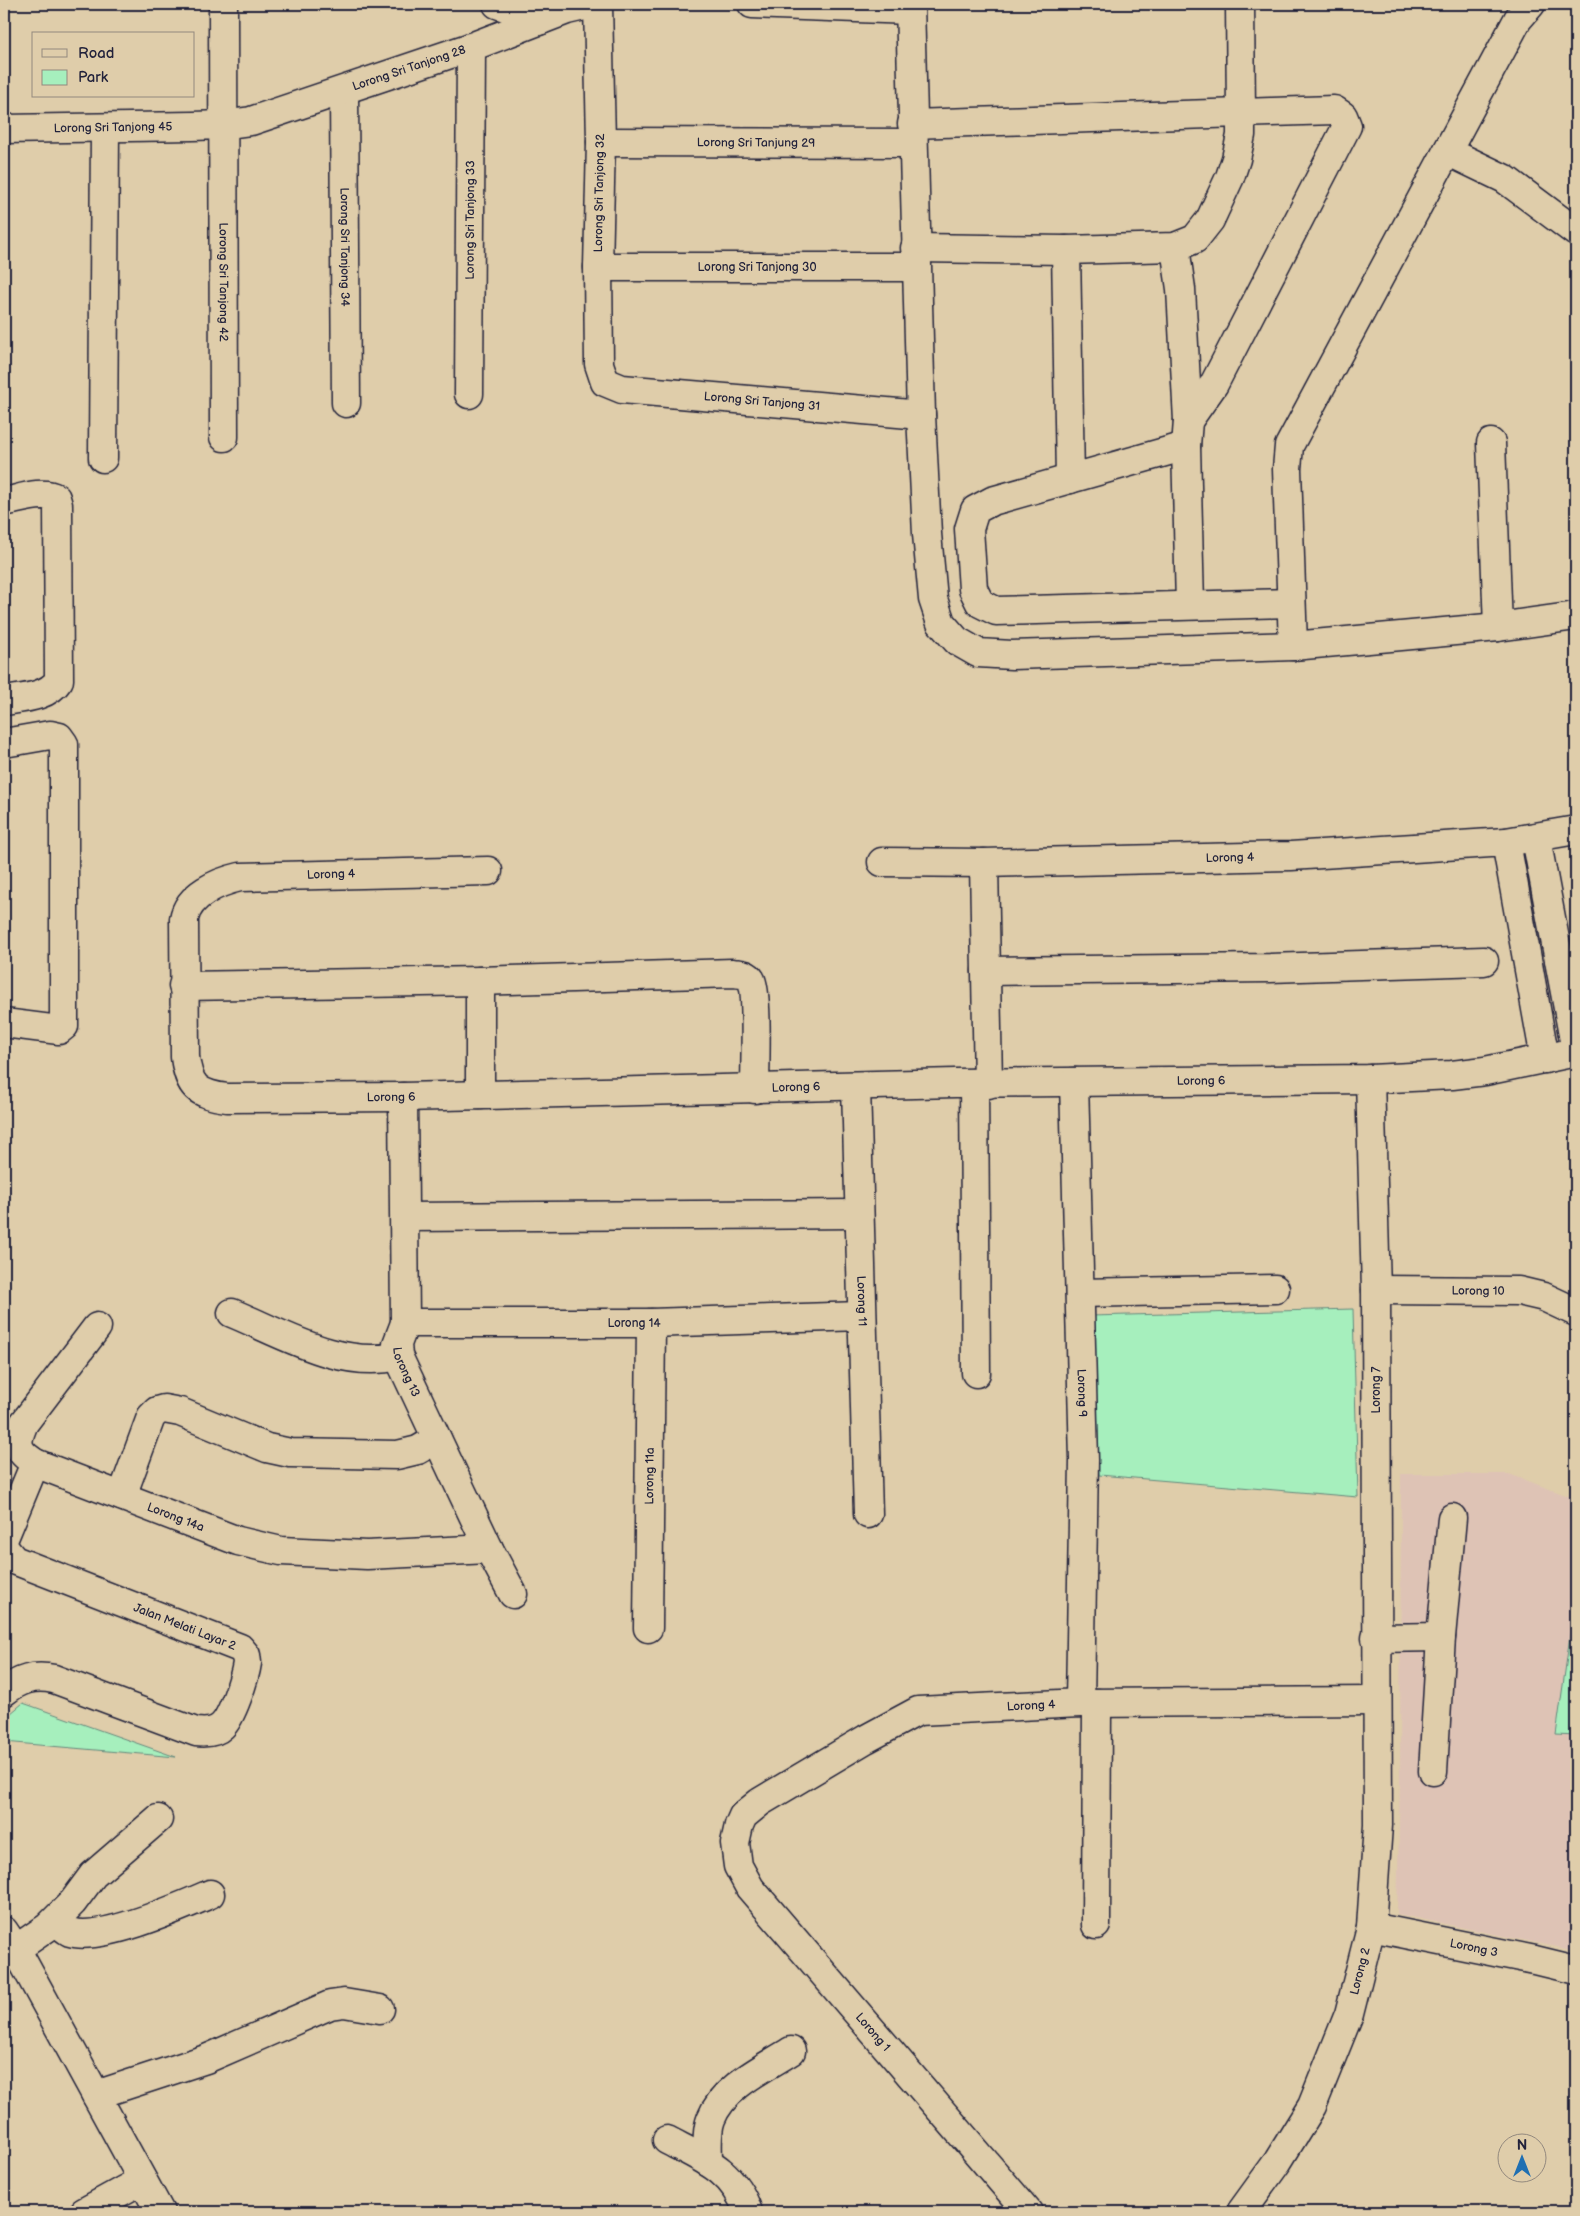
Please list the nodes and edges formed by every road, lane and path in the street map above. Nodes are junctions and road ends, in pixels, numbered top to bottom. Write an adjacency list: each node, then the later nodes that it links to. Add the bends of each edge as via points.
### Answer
1 (223, 4): 13 (street, Lorong Sri Tanjong 42)
2 (497, 4): 9 (street)
3 (593, 4): 9 (street, Lorong Sri Tanjong 28)
4 (598, 4): 17 (street, Lorong Sri Tanjong 32)
5 (752, 4): 8 (street)
6 (1240, 4): 12 (street)
7 (1531, 4): 18 (street, via 1518,19)
8 (910, 7): 16 (street)
9 (541, 20): 10 (street, Lorong Sri Tanjong 28)
10 (471, 47): 11 (street, Lorong Sri Tanjong 28); 25 (street, Lorong Sri Tanjong 33)
11 (344, 91): 13 (street, Lorong Sri Tanjong 28, via 251,121); 26 (street, Lorong Sri Tanjong 34)
12 (1242, 114): 16 (street, Lorong Sri Tanjung 29); 20 (street, via 1236,159 1210,220 1195,239); 28 (street, Lorong Sri Tanjung 29, via 1334,110 1343,116 1347,126)
13 (222, 125): 14 (street, Lorong Sri Tanjong 45); 29 (street, Lorong Sri Tanjong 42)
14 (105, 128): 15 (street, Lorong Sri Tanjong 45); 31 (street)
15 (4, 129)
16 (912, 134): 17 (street, Lorong Sri Tanjung 29); 22 (street)
17 (601, 142): 23 (street, Lorong Sri Tanjong 32)
18 (1449, 152): 19 (street, via 1505,178); 34 (street, via 1289,446 1286,469)
19 (1576, 232)
20 (1174, 247): 21 (street, Lorong Sri Tanjong 30); 28 (street, via 1181,288)
21 (1066, 250): 22 (street, Lorong Sri Tanjong 30); 32 (street)
22 (915, 257): 23 (street, Lorong Sri Tanjong 30); 27 (street)
23 (598, 267): 24 (street, Lorong Sri Tanjong 32, via 599,364)
24 (605, 382): 27 (street, Lorong Sri Tanjong 31, via 622,389)
25 (469, 394)
26 (346, 403)
27 (921, 415): 38 (street, via 933,599 940,623 957,642 978,653 1012,656)
28 (1187, 433): 32 (street); 35 (street)
29 (224, 437)
30 (1491, 443): 37 (street)
31 (103, 458)
32 (1070, 479): 35 (street, via 992,501 975,510 969,529 972,589 980,603 996,611)
33 (4, 502): 39 (street, via 43,494 56,498 59,680 54,688 47,691)
34 (1291, 603): 35 (street); 38 (street)
35 (1190, 605)
36 (1576, 616): 37 (street)
37 (1498, 627): 38 (street)
38 (1293, 646)
39 (4, 701)
40 (4, 743): 52 (street, via 50,734 59,737 64,744 64,1026 59,1030)
41 (1576, 830): 42 (street, Lorong 4)
42 (1536, 838): 43 (street, Lorong 4); 53 (street)
43 (1506, 842): 45 (street, Lorong 4, via 1291,856); 54 (street)
44 (882, 862): 45 (street, Lorong 4)
45 (984, 863): 49 (street)
46 (488, 872): 47 (street, Lorong 4, via 240,877 215,884)
47 (186, 911): 51 (street, Lorong 6)
48 (1484, 961): 49 (street, via 1270,968)
49 (986, 971): 57 (street)
50 (480, 981): 51 (street); 59 (street, via 746,975 752,981 755,1008); 60 (street)
51 (183, 986): 61 (street, Lorong 6, via 187,1075 194,1087 208,1095 226,1098)
52 (4, 1023)
53 (1576, 1051): 54 (street, Lorong 6)
54 (1545, 1059): 55 (street, Lorong 6, via 1452,1075)
55 (1370, 1079): 56 (street, Lorong 6); 65 (street, Lorong 7)
56 (1074, 1082): 57 (street, Lorong 6); 66 (street, Lorong 9)
57 (981, 1083): 58 (street, Lorong 6); 74 (street)
58 (856, 1087): 59 (street, Lorong 6); 62 (street, Lorong 11)
59 (755, 1089): 60 (street, Lorong 6)
60 (480, 1095): 61 (street, Lorong 6)
61 (403, 1097): 63 (street, Lorong 13)
62 (859, 1214): 63 (street); 69 (street, Lorong 11)
63 (405, 1217): 70 (street, Lorong 13)
64 (1275, 1290): 66 (street)
65 (1376, 1290): 67 (street, Lorong 10, via 1519,1290); 86 (street, Lorong 7)
66 (1080, 1293): 89 (street, Lorong 9)
67 (1576, 1312)
68 (232, 1313): 73 (street, via 337,1356 382,1360)
69 (861, 1316): 71 (street, Lorong 14); 78 (street, Lorong 11)
70 (405, 1323): 71 (street, Lorong 14); 73 (street, Lorong 13, via 397,1344)
71 (651, 1323): 84 (street, Lorong 11a)
72 (97, 1327): 76 (street, Lorong 14a, via 24,1423 18,1445 21,1452)
73 (398, 1356): 75 (street, Lorong 13)
74 (976, 1373)
75 (437, 1439): 77 (street, via 418,1450 397,1456 290,1453 267,1448 180,1412 164,1409 151,1417); 82 (street, Lorong 13)
76 (35, 1463): 77 (street, Lorong 14a); 80 (street)
77 (122, 1496): 82 (street, Lorong 14a, via 238,1541 281,1552 367,1555)
78 (868, 1514)
79 (1452, 1518): 85 (street)
80 (4, 1538)
81 (4, 1548): 87 (street, Jalan Melati Layar 2, via 14,1560 240,1648 247,1663 227,1720 214,1732 196,1732 41,1676 26,1678)
82 (489, 1549): 83 (street, Lorong 13)
83 (513, 1594)
84 (648, 1628)
85 (1441, 1637): 86 (street); 90 (street)
86 (1376, 1638): 88 (street, Lorong 7)
87 (4, 1692)
88 (1377, 1701): 89 (street, Lorong 4); 96 (street, Lorong 2, via 1378,1825)
89 (1089, 1703): 92 (street, Lorong 4, via 918,1711 760,1802 743,1816); 95 (street, Lorong 9)
90 (1433, 1771)
91 (158, 1819): 94 (street, via 93,1874)
92 (735, 1843): 108 (street, Lorong 1, via 738,1866 750,1888)
93 (210, 1894): 94 (street, via 156,1917 92,1934 68,1931)
94 (55, 1920): 97 (street)
95 (1096, 1925)
96 (1372, 1927): 98 (street, Lorong 3); 109 (street, Lorong 2, via 1349,2014 1312,2106)
97 (10, 1940): 101 (street)
98 (1576, 1970)
99 (380, 2009): 101 (street, via 344,2002 330,2005 206,2059)
100 (791, 2051): 103 (street, via 740,2083 722,2101 711,2119)
101 (96, 2095): 104 (street)
102 (666, 2140): 103 (street)
103 (708, 2162): 107 (street, via 736,2185)
104 (142, 2180): 105 (street); 106 (street)
105 (84, 2212)
106 (160, 2212)
107 (748, 2212)
108 (1028, 2212)
109 (1241, 2212)

